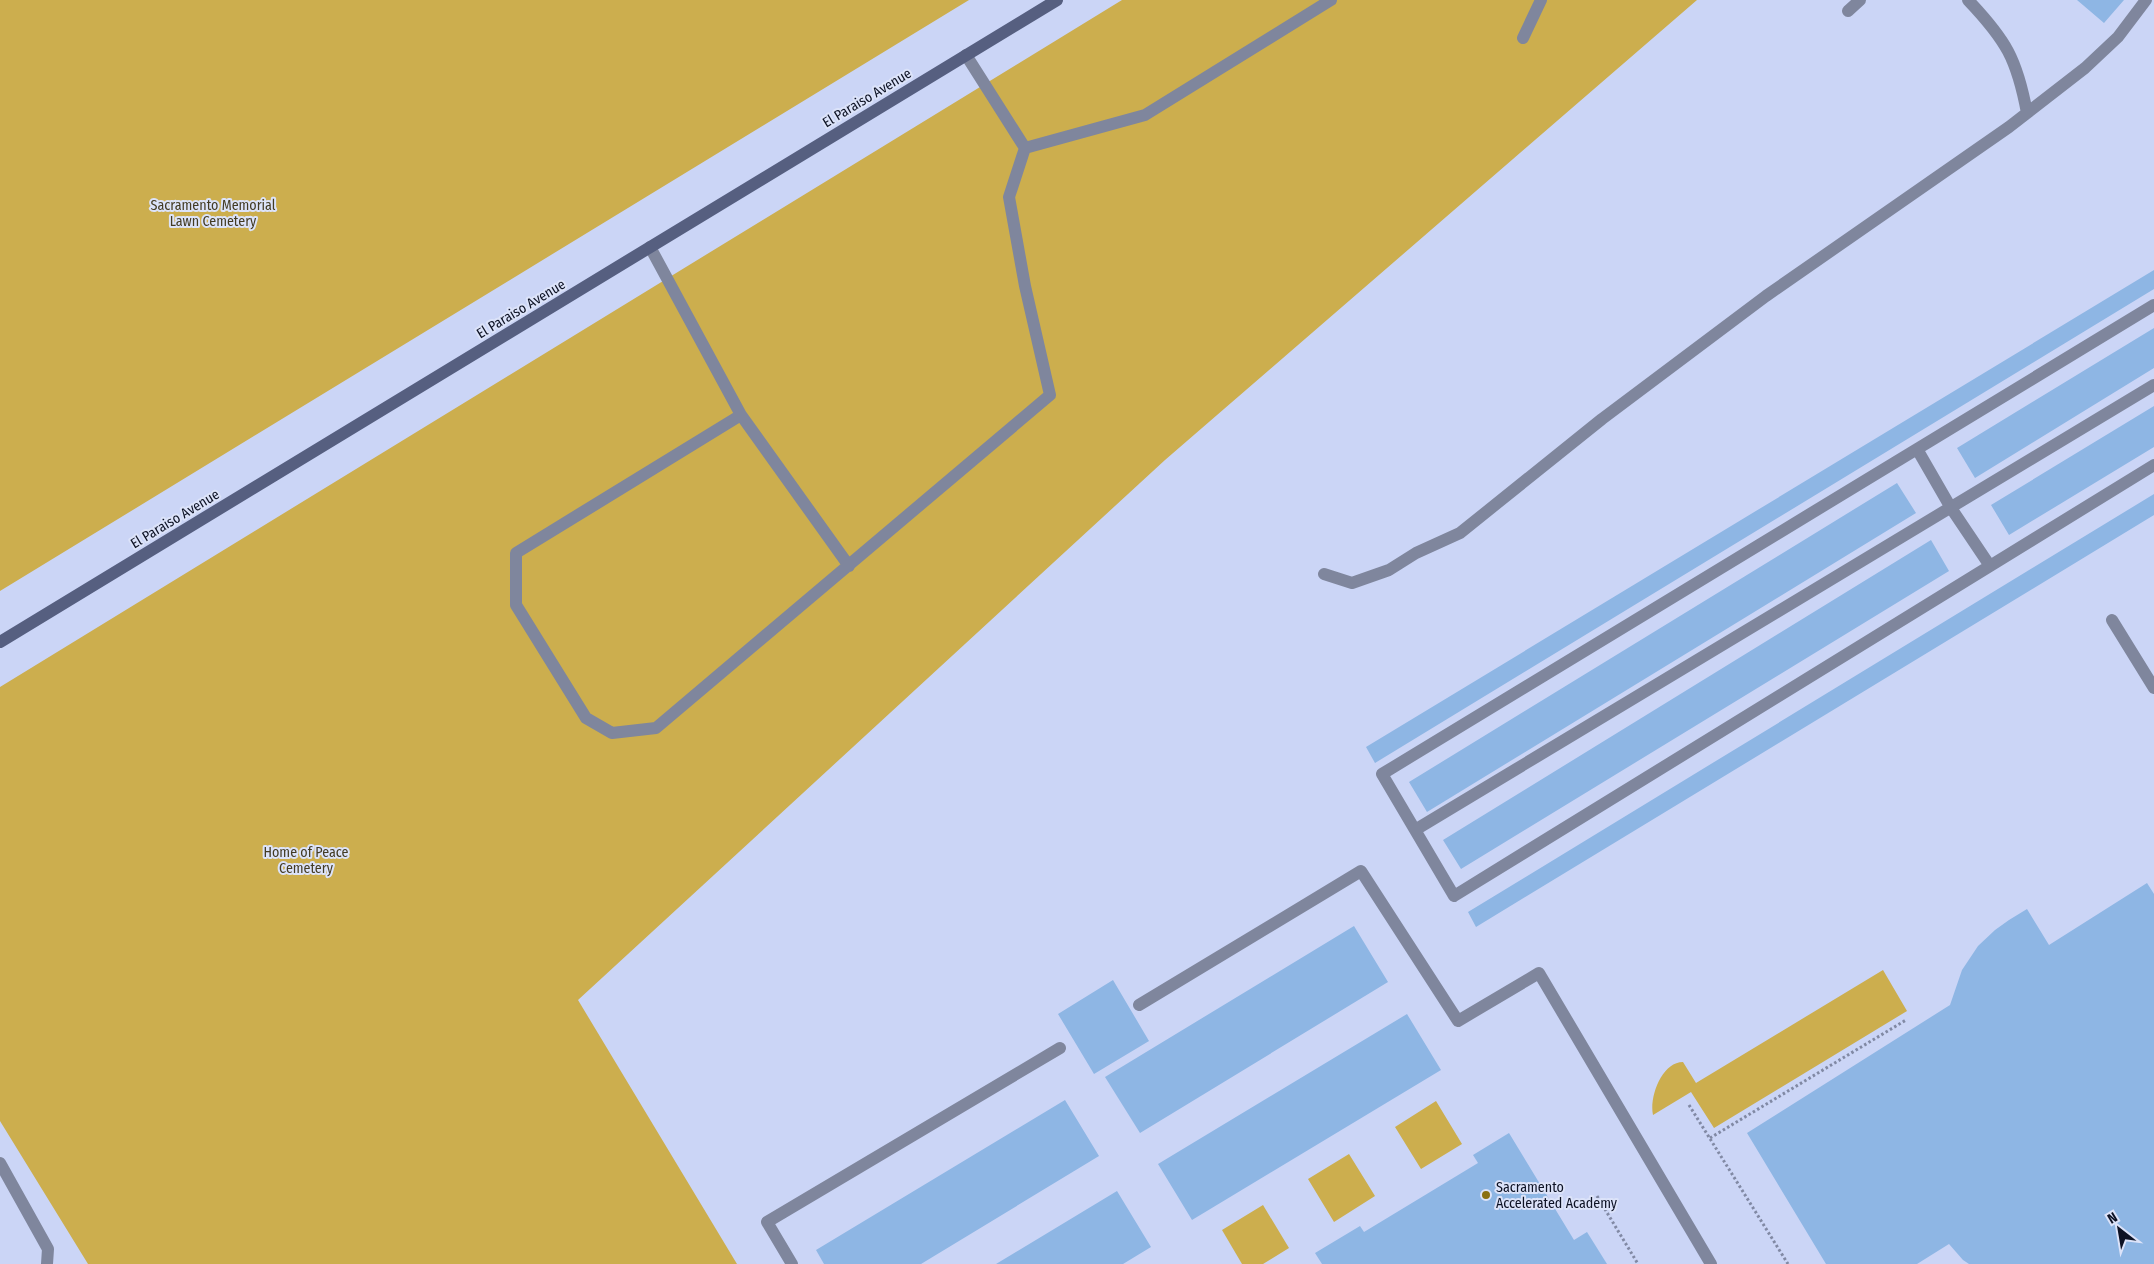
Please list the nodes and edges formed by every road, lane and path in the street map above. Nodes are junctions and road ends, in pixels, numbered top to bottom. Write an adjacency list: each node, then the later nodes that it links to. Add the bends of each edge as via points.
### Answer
1 (1056, 0): 9 (street, El Paraiso Avenue)
2 (1331, 0): 11 (street, via 1144,115)
3 (1541, 0): 8 (street)
4 (1860, 0): 7 (street)
5 (1968, 0): 10 (street, via 2009,51 2021,81)
6 (2146, 0): 10 (street, via 2112,43)
7 (1848, 11)
8 (1523, 38)
9 (966, 55): 11 (street); 12 (street, El Paraiso Avenue)
10 (2027, 113): 21 (street, via 1766,296 1602,419 1460,533 1416,553 1389,570 1352,583)
11 (1025, 148): 19 (street, via 1009,197 1050,395)
12 (650, 247): 15 (street); 23 (street, El Paraiso Avenue)
13 (2154, 305): 16 (street)
14 (2154, 385): 18 (street)
15 (742, 415): 19 (street); 19 (street, via 516,554 516,605 586,718 612,733 656,728)
16 (1917, 449): 18 (street); 25 (street, via 1382,774)
17 (2154, 465): 20 (street)
18 (1951, 508): 20 (street); 25 (street)
19 (849, 566)
20 (1990, 566): 25 (street, via 1454,896)
21 (1324, 574)
22 (2112, 620): 24 (street)
23 (0, 642)
24 (2154, 688)
25 (1415, 830)
26 (1138, 1005): 36 (street, via 1361,871 1458,1021 1539,973)
27 (1906, 1020): 30 (path)
28 (1060, 1048): 34 (street, via 767,1222)
29 (1689, 1105): 30 (path)
30 (1710, 1138): 37 (path)
31 (0, 1163): 33 (street, via 48,1249)
32 (1597, 1196): 35 (path)
33 (47, 1264)
34 (792, 1264)
35 (1638, 1264)
36 (1711, 1264)
37 (1788, 1264)

